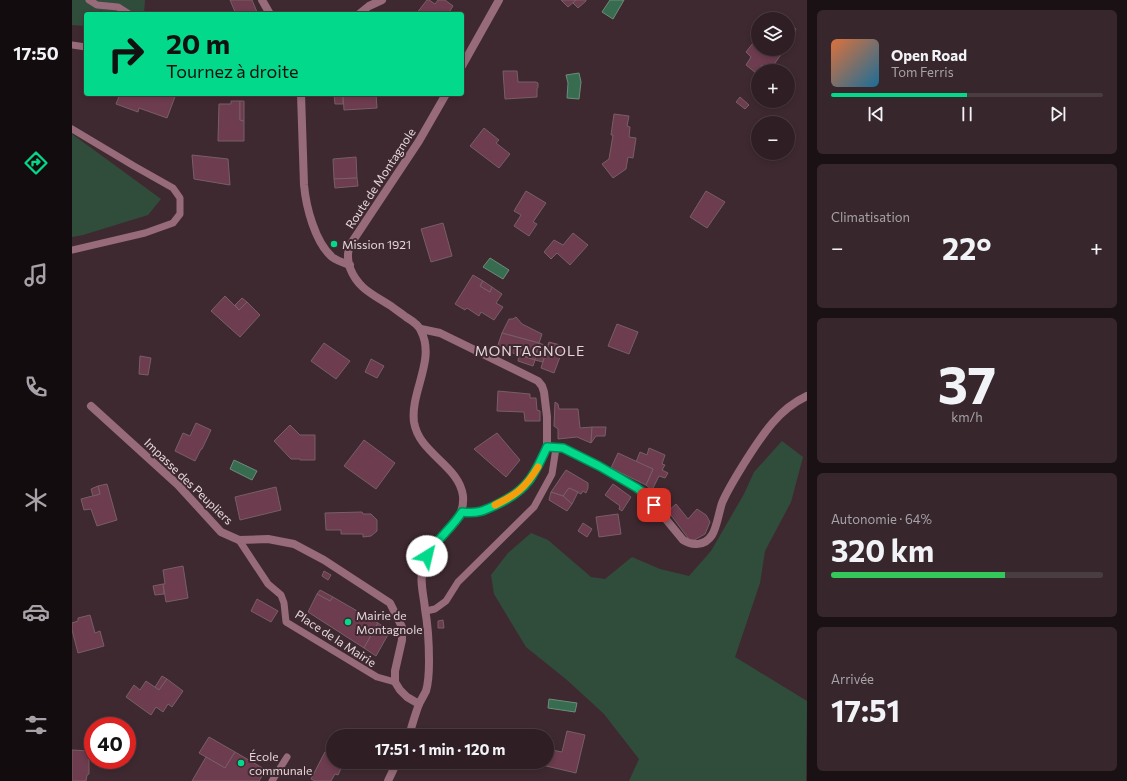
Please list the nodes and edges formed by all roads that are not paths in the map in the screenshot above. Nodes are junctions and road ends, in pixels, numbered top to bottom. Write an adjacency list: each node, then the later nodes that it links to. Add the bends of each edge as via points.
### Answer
1 (89, 0): 5 (lane, via 97,5 118,7)
2 (262, 0): 6 (street)
3 (382, 0): 7 (street)
4 (499, 0): 10 (street)
5 (126, 12)
6 (269, 12)
7 (362, 12)
8 (72, 45): 9 (lane)
9 (84, 47)
10 (464, 62)
11 (301, 96): 15 (street, via 305,196 313,224 324,248 332,257)
12 (445, 96): 15 (street, Route de Montagnole, via 419,141 352,242 348,256)
13 (72, 129): 14 (lane, via 173,188 180,198 180,214 173,223 145,233)
14 (72, 250)
15 (350, 265): 16 (street, Route de Montagnole, via 356,279 371,295 391,306)
16 (421, 329): 19 (street, via 440,333 538,381 542,386 545,400); 21 (street, via 426,342 425,356 413,410 414,424 424,446 454,475 460,485 463,497)
17 (807, 396): 20 (street, via 790,405 762,435 723,502 712,536 700,544 690,544 683,540 646,495 637,488 563,448)
18 (90, 406): 22 (street, Impasse des Peupliers, via 178,485 221,532)
19 (547, 447): 20 (street); 21 (street, via 531,479 521,490 484,511)
20 (556, 448): 23 (lane, via 552,474 534,507 458,582 446,601 435,609)
21 (462, 512): 23 (street, via 427,556 421,577)
22 (239, 540): 24 (lane, Place de la Mairie, via 268,584 281,595 286,622 377,677); 24 (street, Impasse des Peupliers, via 268,539 294,544 324,560 390,603 402,627)
23 (426, 611): 25 (street, via 428,672 426,691)
24 (395, 682): 25 (street, via 407,697)
25 (419, 704): 26 (street)
26 (411, 729)
27 (287, 757): 29 (lane)
28 (394, 769): 30 (street)
29 (272, 781)
30 (388, 781)

